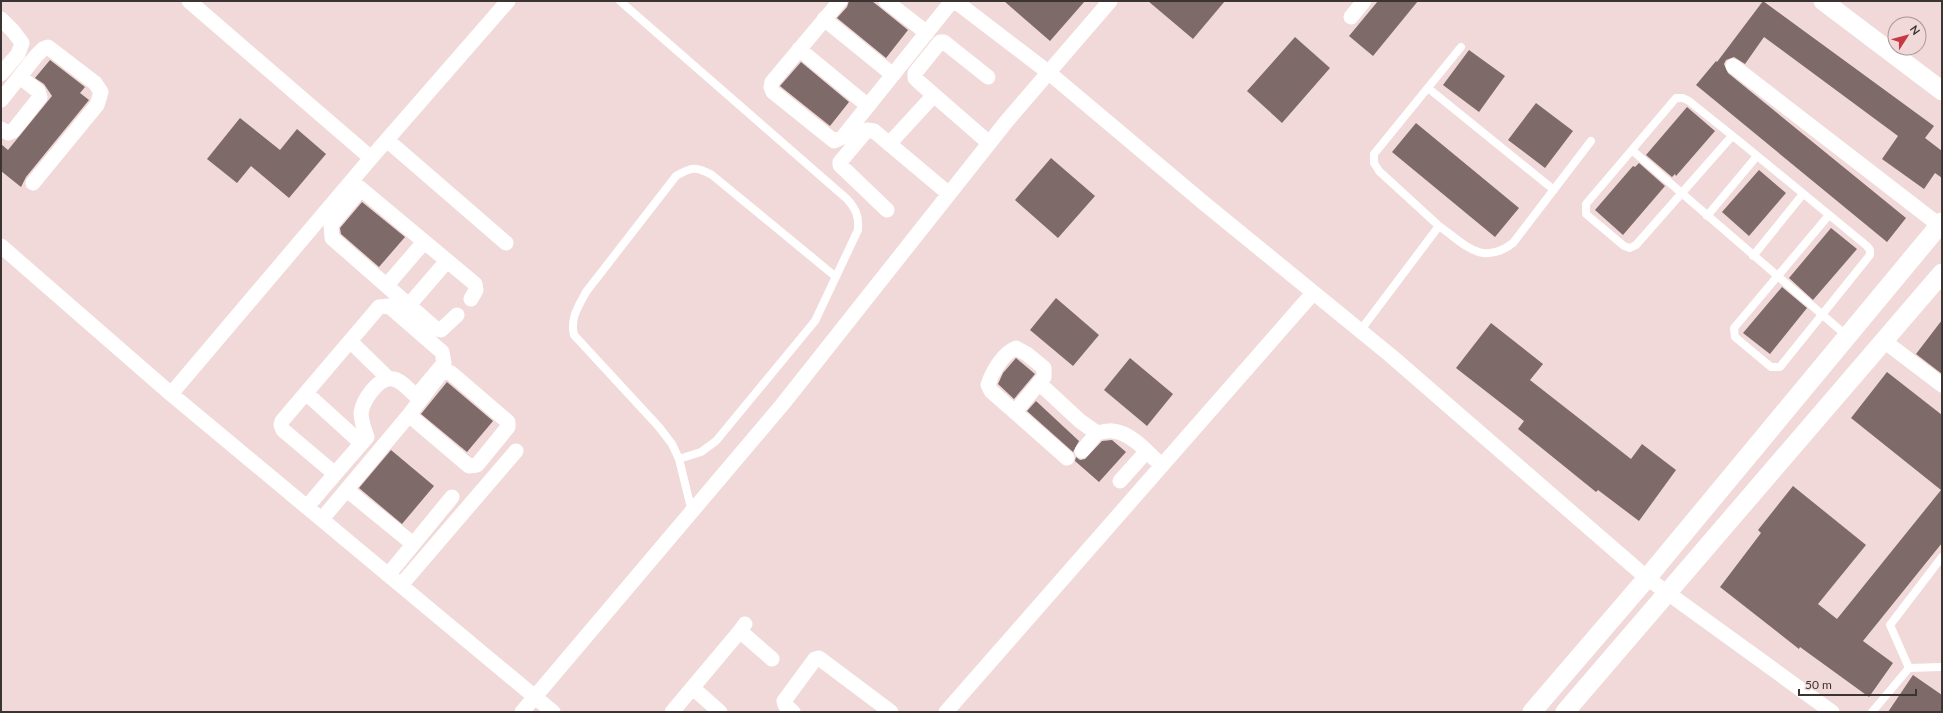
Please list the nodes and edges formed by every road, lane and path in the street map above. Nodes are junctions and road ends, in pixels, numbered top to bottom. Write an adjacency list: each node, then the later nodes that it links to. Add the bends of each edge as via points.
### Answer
1 (189, 1): 36 (street)
2 (508, 1): 30 (street)
3 (620, 1): 54 (lane, via 855,208 859,219 858,230)
4 (840, 1): 13 (street)
5 (886, 1): 14 (street)
6 (952, 1): 14 (street)
7 (955, 1): 18 (street)
8 (1110, 1): 18 (street)
9 (1364, 1): 11 (street)
10 (1823, 1): 24 (street)
11 (1351, 17)
12 (1, 19): 19 (street, via 22,43 18,54)
13 (824, 20): 16 (street); 20 (street)
14 (926, 33): 20 (street)
15 (1461, 47): 23 (lane)
16 (799, 49): 27 (street); 27 (street, via 772,82 771,87 779,97 834,141 843,137)
17 (1733, 66): 46 (street)
18 (1048, 72): 32 (street); 57 (street)
19 (1, 74)
20 (893, 75): 27 (street)
21 (20, 76): 26 (street); 28 (street, via 38,91 40,97 13,131 8,133); 37 (street, via 36,56 48,47 95,83 101,92 97,105)
22 (988, 77): 25 (street, via 944,42 940,42 915,73 915,78)
23 (1428, 88): 39 (lane); 47 (lane, via 1374,154 1374,163 1379,171)
24 (1942, 91)
25 (934, 95): 32 (street); 33 (street)
26 (1, 100)
27 (868, 106)
28 (1, 129)
29 (1732, 136): 34 (lane, via 1689,101 1676,98); 35 (lane); 41 (lane)
30 (387, 140): 36 (street); 49 (street)
31 (1591, 141): 39 (lane)
32 (989, 143): 40 (street)
33 (889, 144): 40 (street); 43 (street, via 874,131 866,130 840,162 841,168)
34 (1633, 151): 41 (lane); 41 (lane, via 1586,204 1586,214 1624,246 1630,248 1636,245)
35 (1757, 156): 42 (lane); 45 (lane)
36 (371, 158): 38 (street)
37 (33, 183)
38 (357, 185): 48 (street); 56 (street, via 331,225 332,238); 70 (street)
39 (1554, 190): 47 (lane, via 1513,243 1505,249 1486,254 1476,252)
40 (949, 194): 86 (street, via 782,405)
41 (1681, 194): 45 (lane)
42 (1803, 194): 44 (lane); 51 (lane)
43 (887, 210)
44 (1829, 215): 55 (lane); 60 (lane, via 1867,246 1870,256)
45 (1707, 216): 51 (lane)
46 (1941, 223): 63 (street)
47 (1439, 226): 62 (lane)
48 (424, 242): 52 (street); 56 (street)
49 (506, 243)
50 (1, 246): 70 (street)
51 (1753, 256): 55 (lane)
52 (447, 261): 58 (street, via 475,284 476,290); 59 (street)
53 (1942, 273): 65 (street)
54 (836, 277): 79 (lane, via 815,321 735,420 716,441 701,452); 79 (lane, via 712,174 700,168 688,169 676,176 586,292 572,324 574,335 659,427 672,444)
55 (1778, 277): 60 (lane); 60 (lane, via 1733,332 1735,337 1770,368 1780,367)
56 (388, 285): 59 (street)
57 (1313, 292): 62 (street); 80 (street)
58 (470, 299)
59 (409, 304): 61 (street, via 436,329 441,330)
60 (1823, 314): 63 (lane)
61 (457, 316)
62 (1360, 331): 91 (street)
63 (1847, 336): 91 (street)
64 (350, 341): 66 (street); 66 (street, via 379,307 389,306 442,352 444,363 419,393 415,395 398,380); 69 (street)
65 (1884, 341): 68 (street); 93 (street)
66 (389, 379): 74 (street, via 377,385 363,405 362,422 367,437)
67 (1039, 383): 71 (street); 71 (street, via 1044,377 1044,368 1016,348 1011,350 991,375 988,384 991,391); 73 (street, via 1080,421)
68 (1942, 385)
69 (306, 393): 74 (street); 81 (street, via 281,425)
70 (171, 394): 85 (street)
71 (1015, 412): 78 (street)
72 (409, 415): 72 (street, via 441,373 446,371 451,372 508,422 508,427 477,465 469,466); 83 (street)
73 (1097, 433): 76 (street); 77 (street, via 1118,432 1130,438)
74 (361, 443): 81 (street)
75 (516, 451): 92 (street)
76 (1082, 451)
77 (1146, 452): 80 (street); 82 (street)
78 (1067, 458)
79 (679, 459): 86 (lane)
80 (1161, 465): 105 (street)
81 (335, 474): 85 (street)
82 (1120, 481)
83 (347, 490): 87 (street); 88 (street)
84 (452, 497): 88 (street)
85 (307, 507): 87 (street)
86 (692, 512): 98 (street)
87 (322, 520): 90 (street)
88 (413, 544): 90 (street)
89 (1942, 557): 96 (lane, via 1890,625)
90 (388, 575): 92 (street)
91 (1647, 578): 93 (street); 106 (street)
92 (401, 585): 98 (street)
93 (1668, 593): 107 (street); 108 (street)
94 (772, 658): 97 (street, via 743,628)
95 (1942, 667): 96 (lane)
96 (1909, 668): 109 (lane)
97 (693, 688): 101 (street); 102 (street)
98 (535, 697): 99 (street); 100 (street)
99 (522, 712)
100 (553, 712)
101 (672, 712)
102 (720, 712)
103 (793, 712): 104 (street, via 784,701 815,659 819,658)
104 (892, 712)
105 (946, 712)
106 (1532, 712)
107 (1565, 712)
108 (1832, 712)
109 (1872, 712)

